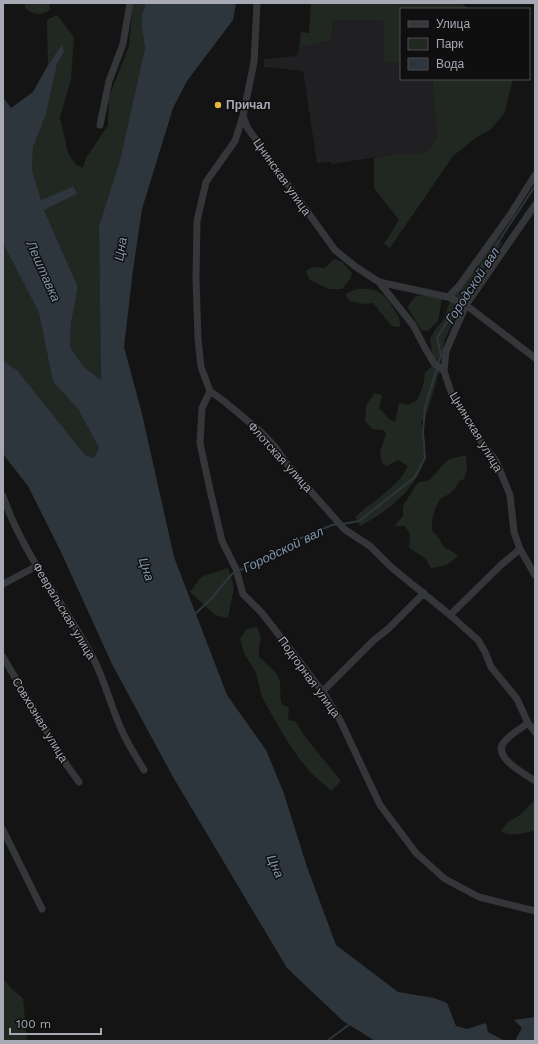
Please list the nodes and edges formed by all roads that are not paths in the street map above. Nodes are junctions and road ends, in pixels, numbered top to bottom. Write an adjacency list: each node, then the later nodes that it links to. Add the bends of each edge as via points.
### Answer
1 (130, 3): 4 (street, via 123,44 109,81)
2 (257, 3): 3 (street, via 254,62)
3 (243, 116): 7 (street, Цнинская улица, via 247,127 273,165 335,250); 12 (street, via 235,141 206,182 197,221 198,339 201,367)
4 (100, 125)
5 (535, 175): 8 (street, via 510,215 459,286)
6 (535, 205): 9 (street)
7 (379, 282): 8 (street, Цнинская улица); 11 (street, Цнинская улица, via 414,325 434,362)
8 (448, 297): 9 (street, Цнинская улица)
9 (461, 303): 10 (street, Цнинская улица); 11 (street, via 446,351)
10 (535, 358)
11 (444, 371): 14 (street, Цнинская улица, via 451,392 474,432 496,461 510,495 514,532)
12 (210, 391): 18 (street, Флотская улица, via 261,432 343,528 370,546); 21 (street, Подгорная улица, via 202,408 200,443 222,541 236,569 243,594 262,613)
13 (3, 496): 15 (street, Февральская улица, via 18,533)
14 (520, 549): 16 (street, Цнинская улица); 19 (street)
15 (37, 566): 17 (street); 24 (street, Февральская улица, via 96,664 123,733)
16 (535, 575)
17 (3, 584)
18 (424, 594): 19 (street, Флотская улица); 21 (street)
19 (450, 614): 22 (street, Флотская улица, via 478,640 491,667 517,699)
20 (3, 657): 26 (street, Совхозная улица)
21 (322, 692): 29 (street, Подгорная улица, via 340,720 380,805 416,853 445,879 479,897)
22 (528, 723): 23 (street, Флотская улица); 25 (street, via 504,742 501,749 502,755 512,766)
23 (535, 732)
24 (144, 770)
25 (535, 781)
26 (79, 782)
27 (3, 830): 28 (street)
28 (42, 909)
29 (535, 911)

